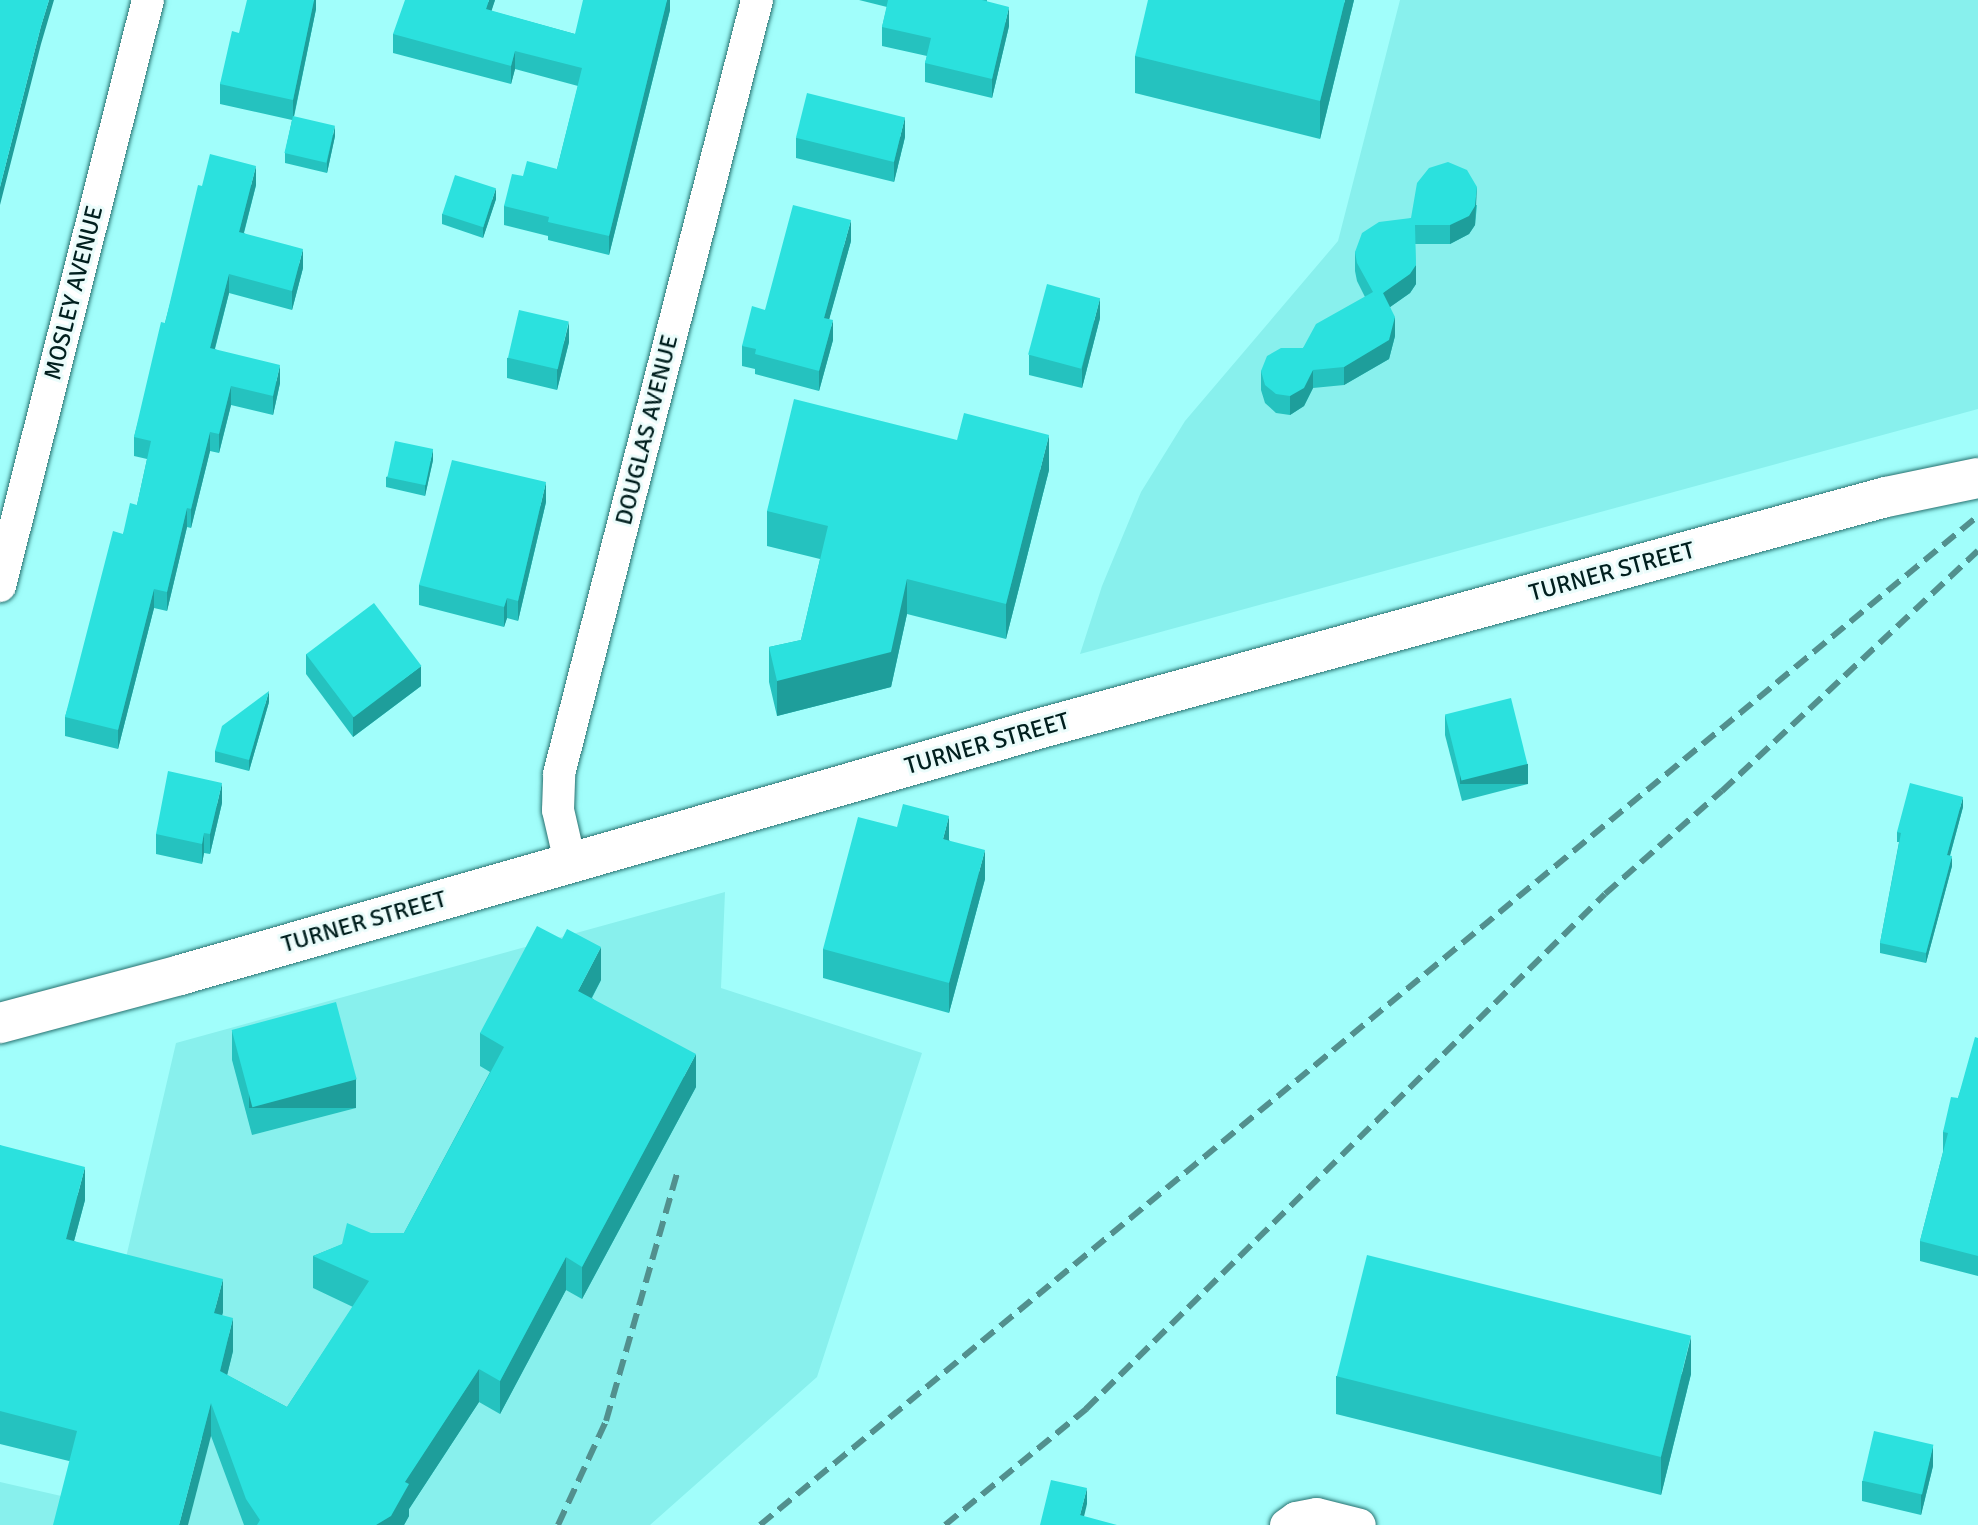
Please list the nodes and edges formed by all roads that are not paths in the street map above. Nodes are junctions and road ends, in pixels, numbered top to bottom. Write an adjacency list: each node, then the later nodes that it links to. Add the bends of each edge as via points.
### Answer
1 (148, 0): 4 (street, MOSLEY AVENUE)
2 (757, 0): 5 (street, DOUGLAS AVENUE, via 559,774 558,810)
3 (1978, 478): 5 (street, TURNER STREET, via 1886,497)
4 (0, 586)
5 (570, 862): 6 (street, TURNER STREET)
6 (0, 1023)
7 (1286, 1525): 8 (street, via 1317,1514)
8 (1360, 1525)

